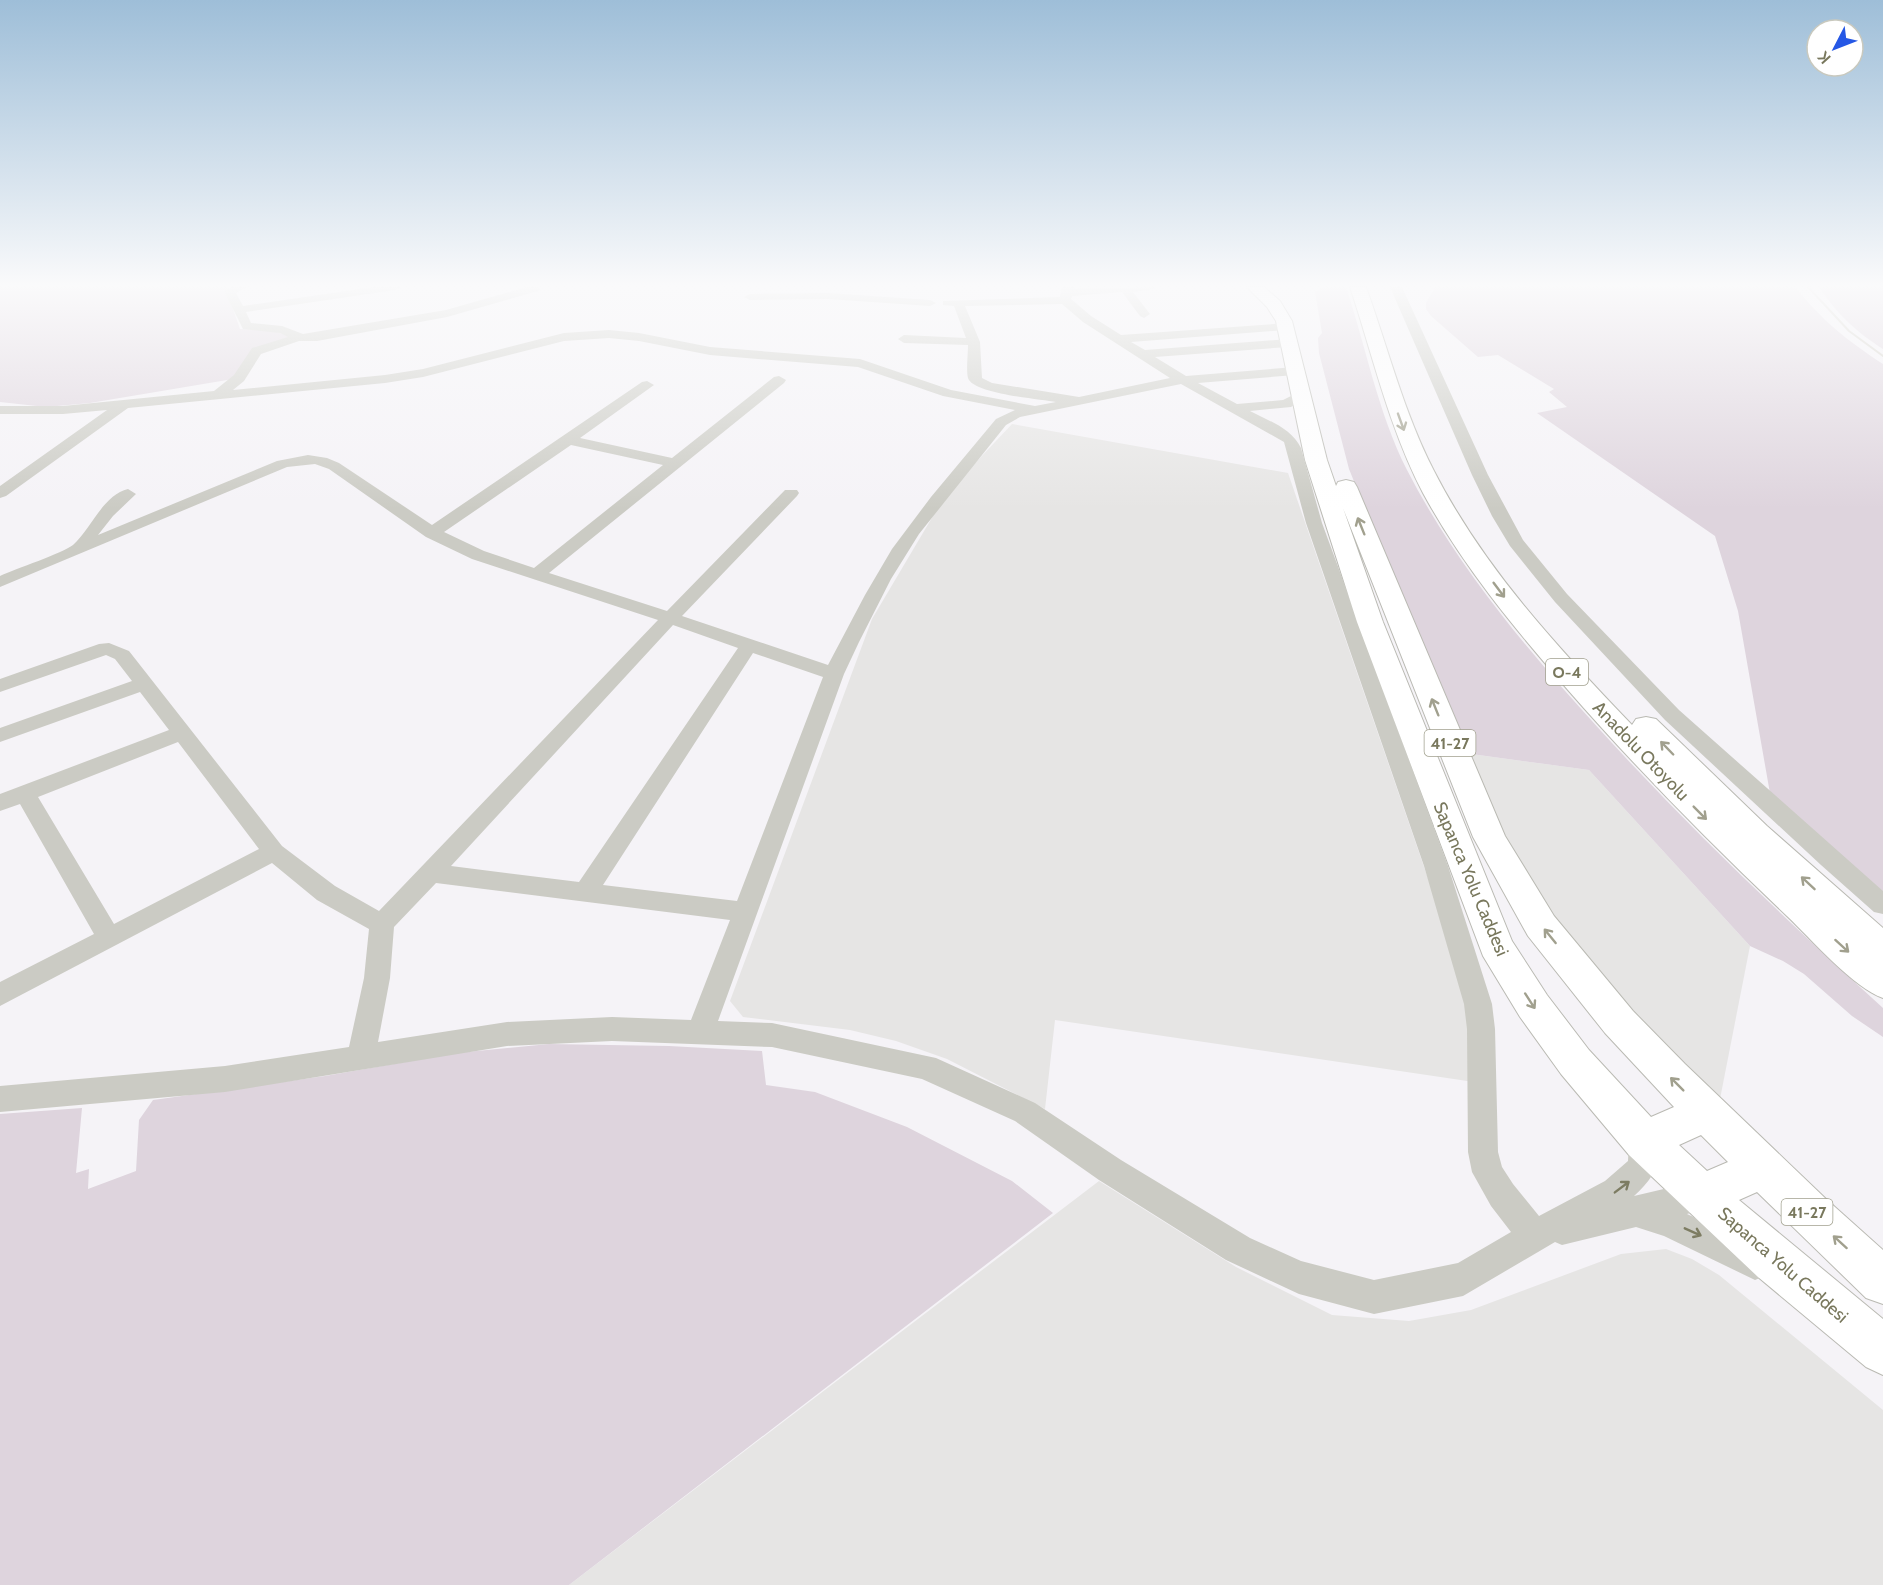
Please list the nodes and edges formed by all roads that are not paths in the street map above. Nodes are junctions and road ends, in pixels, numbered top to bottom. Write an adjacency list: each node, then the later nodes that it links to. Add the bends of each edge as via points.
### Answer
1 (249, 361): 16 (street, via 238,378)
2 (467, 361): 16 (street, via 385,380)
3 (835, 361): 21 (street, via 860,363 948,393)
4 (975, 361): 17 (street, via 975,379 979,383)
5 (1146, 361): 14 (street)
6 (1153, 361): 14 (street)
7 (1293, 361): 12 (highway, Sapanca Yolu Caddesi)
8 (1313, 361): 55 (highway, Sapanca Yolu Caddesi / 41-27, one-way to 8, via 1619,1022 1541,926 1489,837 1355,512 1335,455)
9 (1382, 361): 50 (highway, Anadolu Otoyolu / O-4, one-way to 50, via 1403,428 1435,494 1479,564 1522,620 1662,775)
10 (1400, 361): 49 (highway, Anadolu Otoyolu / O-4, one-way to 10, via 1692,774 1602,681 1501,560 1456,493 1424,429)
11 (1429, 361): 45 (street, via 1500,516 1568,606 1672,715)
12 (1295, 371): 14 (street); 22 (highway, Sapanca Yolu Caddesi)
13 (779, 380): 25 (street)
14 (1180, 381): 17 (street); 19 (street)
15 (647, 385): 24 (street)
16 (218, 395): 18 (street)
17 (1079, 401): 21 (street)
18 (125, 404): 20 (street, via 63,410); 26 (street)
19 (1234, 408): 22 (street, via 1286,404); 23 (street)
20 (0, 410)
21 (1035, 410): 35 (street, via 1001,422 932,506 901,548 866,608)
22 (1305, 410): 23 (street, via 1295,416 1277,411 1260,413); 56 (highway, Sapanca Yolu Caddesi, one-way to 56, via 1316,460 1370,622 1496,945 1563,1048)
23 (1255, 419): 60 (street, via 1281,433 1292,445 1314,523 1436,866 1478,1004 1482,1152 1502,1195)
24 (568, 440): 25 (street); 29 (street)
25 (675, 463): 31 (street)
26 (0, 493)
27 (128, 494): 30 (street)
28 (791, 494): 33 (street)
29 (432, 533): 30 (street, via 334,466 311,459 282,464); 31 (street, via 500,564)
30 (78, 549): 32 (street)
31 (538, 573): 33 (street)
32 (0, 582)
33 (670, 618): 34 (street); 43 (street)
34 (749, 645): 35 (street); 44 (street)
35 (834, 674): 46 (street)
36 (143, 684): 37 (street, via 122,655 109,649 81,655); 38 (street); 39 (street)
37 (0, 686)
38 (181, 733): 40 (street); 42 (street)
39 (0, 735)
40 (25, 793): 41 (street); 48 (street)
41 (0, 803)
42 (274, 852): 47 (street, via 326,893); 48 (street)
43 (431, 873): 44 (street); 47 (street)
44 (585, 892): 46 (street)
45 (1883, 904)
46 (745, 912): 52 (street)
47 (382, 924): 53 (street, via 377,978)
48 (109, 938): 51 (street)
49 (1883, 950)
50 (1883, 983)
51 (0, 995)
52 (701, 1031): 53 (street, via 612,1029 507,1034); 60 (street, via 772,1035 926,1067 1025,1112 1110,1170 1238,1248 1299,1277 1374,1297 1463,1279)
53 (362, 1058): 54 (street, via 225,1079)
54 (0, 1099)
55 (1706, 1112): 56 (highway); 57 (highway, Sapanca Yolu Caddesi / 41-27)
56 (1644, 1141): 58 (highway, Sapanca Yolu Caddesi); 60 (street, one-way to 56, via 1627,1184 1639,1172 1645,1158)
57 (1762, 1167): 58 (highway); 61 (highway, Sapanca Yolu Caddesi / 41-27, one-way to 57)
58 (1702, 1195): 59 (street); 62 (highway, Sapanca Yolu Caddesi)
59 (1638, 1212): 60 (street); 62 (street, one-way to 62, via 1708,1239)
60 (1534, 1236)
61 (1883, 1281)
62 (1818, 1297): 63 (highway, Sapanca Yolu Caddesi)
63 (1883, 1350)

